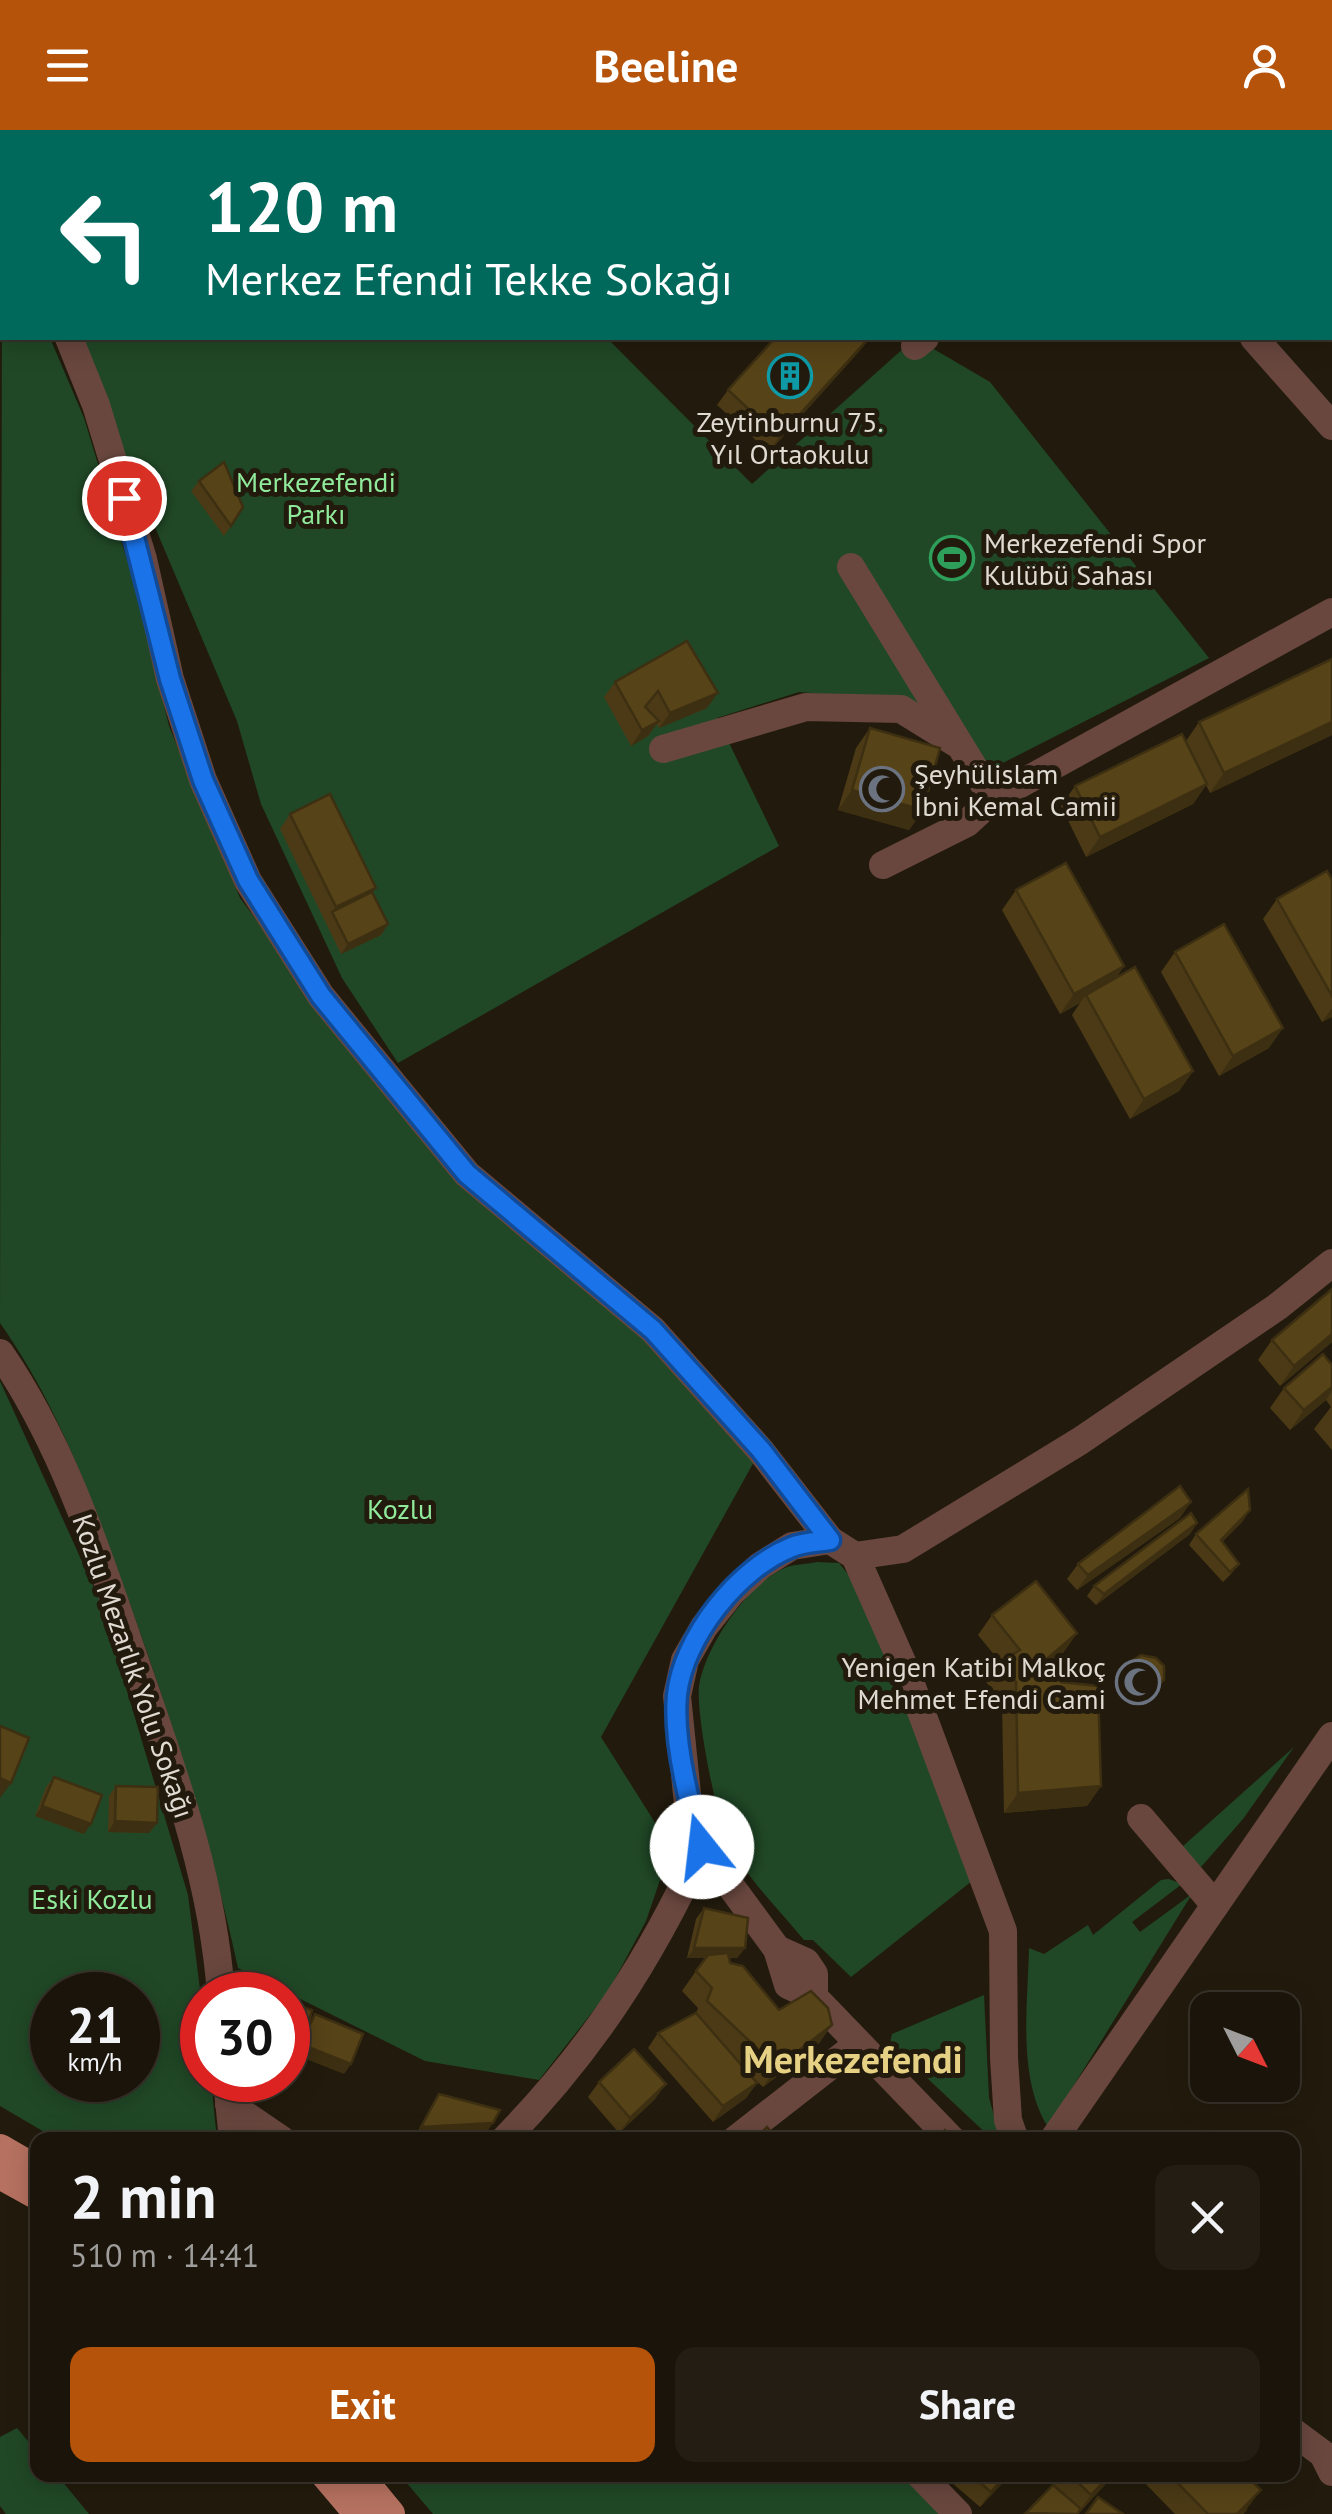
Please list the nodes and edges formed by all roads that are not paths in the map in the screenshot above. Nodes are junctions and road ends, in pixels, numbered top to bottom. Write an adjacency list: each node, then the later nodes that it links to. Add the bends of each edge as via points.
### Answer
1 (70, 340): 12 (street, via 143,559 170,679 203,780 248,880 321,996 467,1174 653,1330 761,1450)
2 (1256, 340): 3 (street)
3 (1332, 426)
4 (852, 567): 6 (street)
5 (1332, 612): 8 (street)
6 (956, 743): 7 (street, via 902,710 806,707); 8 (street)
7 (662, 748)
8 (993, 800): 9 (street, via 967,823)
9 (883, 865)
10 (1332, 1263): 13 (street, via 1080,1441 904,1548)
11 (0, 1352): 18 (street, Kozlu Mezarlık Yolu Sokağı, via 82,1509 180,1793 217,1929)
12 (830, 1540): 13 (street); 16 (street, via 792,1546 760,1566 704,1627 685,1660 677,1696 688,1804)
13 (855, 1556): 27 (street, via 913,1689 1003,1931)
14 (1332, 1736): 17 (street)
15 (1141, 1818): 17 (street)
16 (702, 1847): 19 (street, via 777,1949 788,1985 814,1996); 25 (street, via 630,1988)
17 (1216, 1904): 28 (street)
18 (220, 1972)
19 (858, 2044): 22 (street); 26 (street)
20 (229, 2102): 23 (street)
21 (239, 2102): 24 (street)
22 (766, 2130)
23 (232, 2132)
24 (273, 2132)
25 (511, 2132)
26 (944, 2132)
27 (1012, 2132)
28 (1058, 2132)
29 (0, 2149): 30 (main road)
30 (30, 2166)
31 (0, 2174): 32 (main road)
32 (30, 2191)
33 (1300, 2436): 34 (street, via 1323,2454)
34 (1332, 2472)
35 (932, 2482): 38 (street)
36 (358, 2494): 37 (main road)
37 (390, 2514)
38 (958, 2514)

